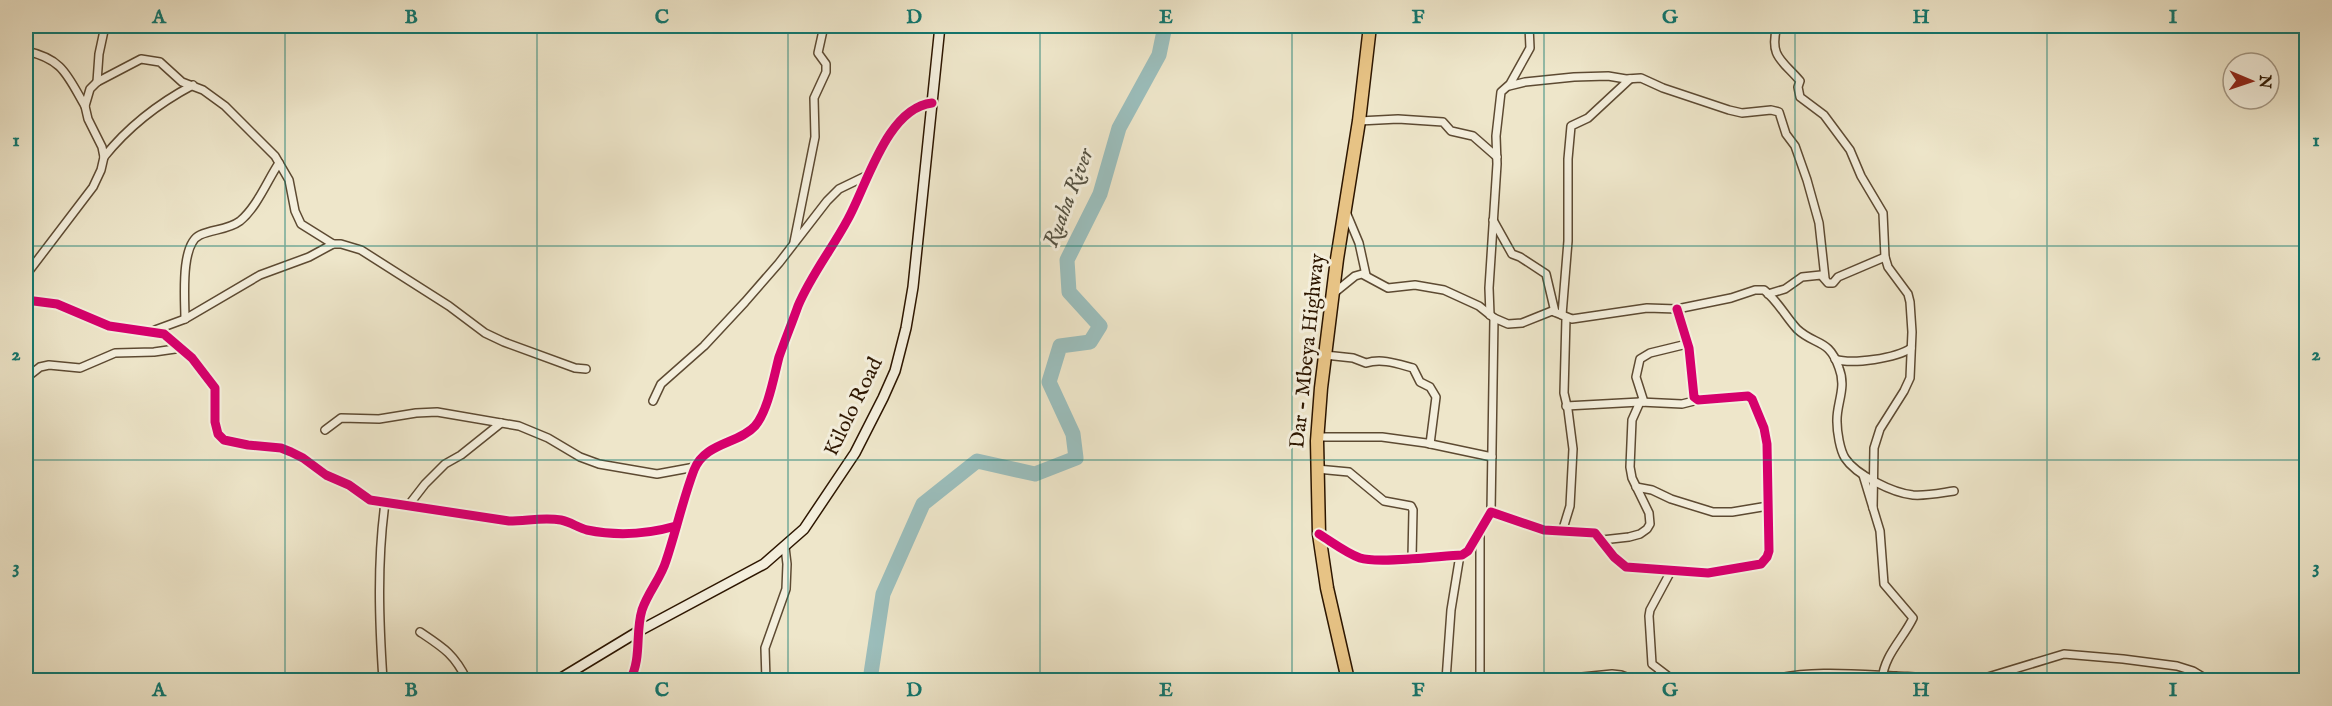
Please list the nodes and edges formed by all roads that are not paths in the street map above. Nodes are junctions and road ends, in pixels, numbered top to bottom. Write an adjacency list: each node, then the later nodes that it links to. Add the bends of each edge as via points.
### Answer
1 (105, 26): 9 (street)
2 (824, 26): 22 (street, via 818,53 826,64 826,72 814,98 815,137)
3 (940, 26): 12 (main road, Kilolo Road)
4 (1370, 26): 14 (highway, Dar - Mbeya Highway)
5 (1529, 26): 11 (street, via 1530,48)
6 (1777, 26): 23 (street, via 1776,53 1800,81 1800,97 1840,135 1883,213)
7 (26, 51): 13 (street, via 55,62)
8 (1630, 79): 11 (street, via 1574,77); 26 (street, via 1641,78 1742,113 1779,112 1807,180 1818,223); 31 (street, via 1588,118 1571,126 1568,241)
9 (97, 82): 10 (street, via 132,62 149,59 160,62 182,82); 13 (street, via 90,89)
10 (193, 85): 15 (street, via 129,129); 17 (street, via 225,106)
11 (1509, 86): 16 (street, via 1501,92)
12 (932, 103): 18 (street, via 921,105 904,117 887,138); 67 (main road, Kilolo Road, via 913,288 895,371 855,453 804,529)
13 (85, 106): 15 (street)
14 (1359, 121): 16 (street, via 1443,122 1451,131 1473,136); 19 (highway, Dar - Mbeya Highway)
15 (104, 157): 24 (street, via 93,187)
16 (1497, 157): 20 (street)
17 (279, 163): 21 (street, via 288,180 298,220); 33 (street, via 241,220 194,238 189,246)
18 (868, 175): 22 (street, via 839,189); 51 (street, via 848,219 799,304 767,403 755,426 706,453)
19 (1345, 210): 25 (street, via 1359,243); 27 (highway, Dar - Mbeya Highway)
20 (1493, 220): 31 (street, via 1512,254 1546,274); 32 (street, via 1489,288)
21 (333, 244): 33 (street, via 260,275); 40 (street, via 361,250 485,333 575,369)
22 (793, 246): 43 (street, via 704,346 661,384)
23 (1885, 257): 26 (street, via 1838,277 1833,283); 37 (street, via 1908,294)
24 (26, 275)
25 (1366, 275): 27 (street, via 1355,276); 32 (street, via 1388,288 1415,285 1444,290 1479,306)
26 (1825, 278): 28 (street, via 1805,276)
27 (1334, 293): 38 (highway, Dar - Mbeya Highway)
28 (1768, 294): 30 (street, via 1755,290); 39 (street, via 1796,328 1827,346)
29 (26, 300): 34 (street, via 57,304 109,326)
30 (1677, 309): 31 (street, via 1647,308 1575,318); 35 (street)
31 (1561, 315): 32 (street, via 1549,312 1508,324); 45 (street)
32 (1492, 317): 50 (street)
33 (185, 319): 34 (street)
34 (152, 331): 36 (street, via 164,334)
35 (1687, 344): 42 (street, via 1693,394); 44 (street, via 1640,359 1636,377)
36 (182, 348): 41 (street, via 115,353 80,368 49,365); 57 (street, via 215,388 215,422 224,440 281,448 370,500)
37 (1911, 348): 39 (street, via 1897,356 1856,361); 54 (street, via 1910,378 1880,429 1874,448)
38 (1325, 355): 48 (highway, Dar - Mbeya Highway); 49 (street, via 1413,368 1420,382 1430,387 1436,397)
39 (1835, 359): 53 (street, via 1841,376 1836,421 1843,455)
40 (586, 369)
41 (26, 378)
42 (1698, 400): 44 (street, via 1682,404); 59 (street, via 1746,395 1752,399 1766,436)
43 (653, 401)
44 (1642, 402): 45 (street); 55 (street, via 1632,420 1630,459)
45 (1566, 406): 64 (street, via 1573,449 1570,506)
46 (501, 423): 47 (street, via 416,412 379,419 341,418); 51 (street, via 533,430 599,464 657,474); 58 (street, via 445,464)
47 (325, 430)
48 (1317, 437): 49 (street, via 1382,437); 52 (highway, Dar - Mbeya Highway)
49 (1430, 444): 50 (street)
50 (1492, 458): 61 (street)
51 (695, 467): 62 (street)
52 (1317, 469): 65 (highway, Dar - Mbeya Highway); 69 (street, via 1349,472 1384,501 1411,506)
53 (1863, 475): 54 (street); 60 (street)
54 (1873, 481): 56 (street, via 1912,495); 60 (street)
55 (1636, 487): 59 (street, via 1713,512); 66 (street, via 1649,513 1647,529 1629,537)
56 (1954, 491)
57 (385, 503): 58 (street); 75 (street, via 379,556)
58 (408, 506): 62 (street, via 509,521 560,520 601,532 642,533)
59 (1768, 506): 70 (street, via 1769,551 1761,564 1708,573)
60 (1873, 508): 74 (street, via 1880,531 1884,584 1913,618 1896,641)
61 (1491, 512): 63 (street); 64 (street, via 1539,529)
62 (676, 526): 71 (street, via 661,576 642,611)
63 (1480, 528): 68 (street, via 1468,550); 82 (street)
64 (1562, 532): 66 (street, via 1595,533)
65 (1319, 534): 69 (street, via 1361,558); 80 (highway, Dar - Mbeya Highway)
66 (1602, 540): 70 (street, via 1625,566)
67 (784, 547): 71 (main road, Kilolo Road, via 764,564); 79 (street, via 786,589 765,648)
68 (1460, 555): 69 (street); 81 (street)
69 (1412, 558)
70 (1671, 571): 73 (street, via 1649,613 1651,660)
71 (639, 631): 77 (main road, Kilolo Road); 78 (street, via 636,667)
72 (420, 632): 76 (street, via 456,659)
73 (1660, 671): 85 (street); 86 (street)
74 (1882, 678): 87 (street, via 1789,675); 88 (street, via 1927,677)
75 (383, 681)
76 (467, 681)
77 (558, 681)
78 (630, 681)
79 (766, 681)
80 (1348, 681)
81 (1446, 681)
82 (1480, 681)
83 (1552, 681): 84 (street, via 1612,674)
84 (1634, 681)
85 (1658, 681)
86 (1673, 681)
87 (1769, 681)
88 (1943, 681)
89 (1978, 681): 90 (street, via 2064,654 2177,666)
90 (2208, 681)

